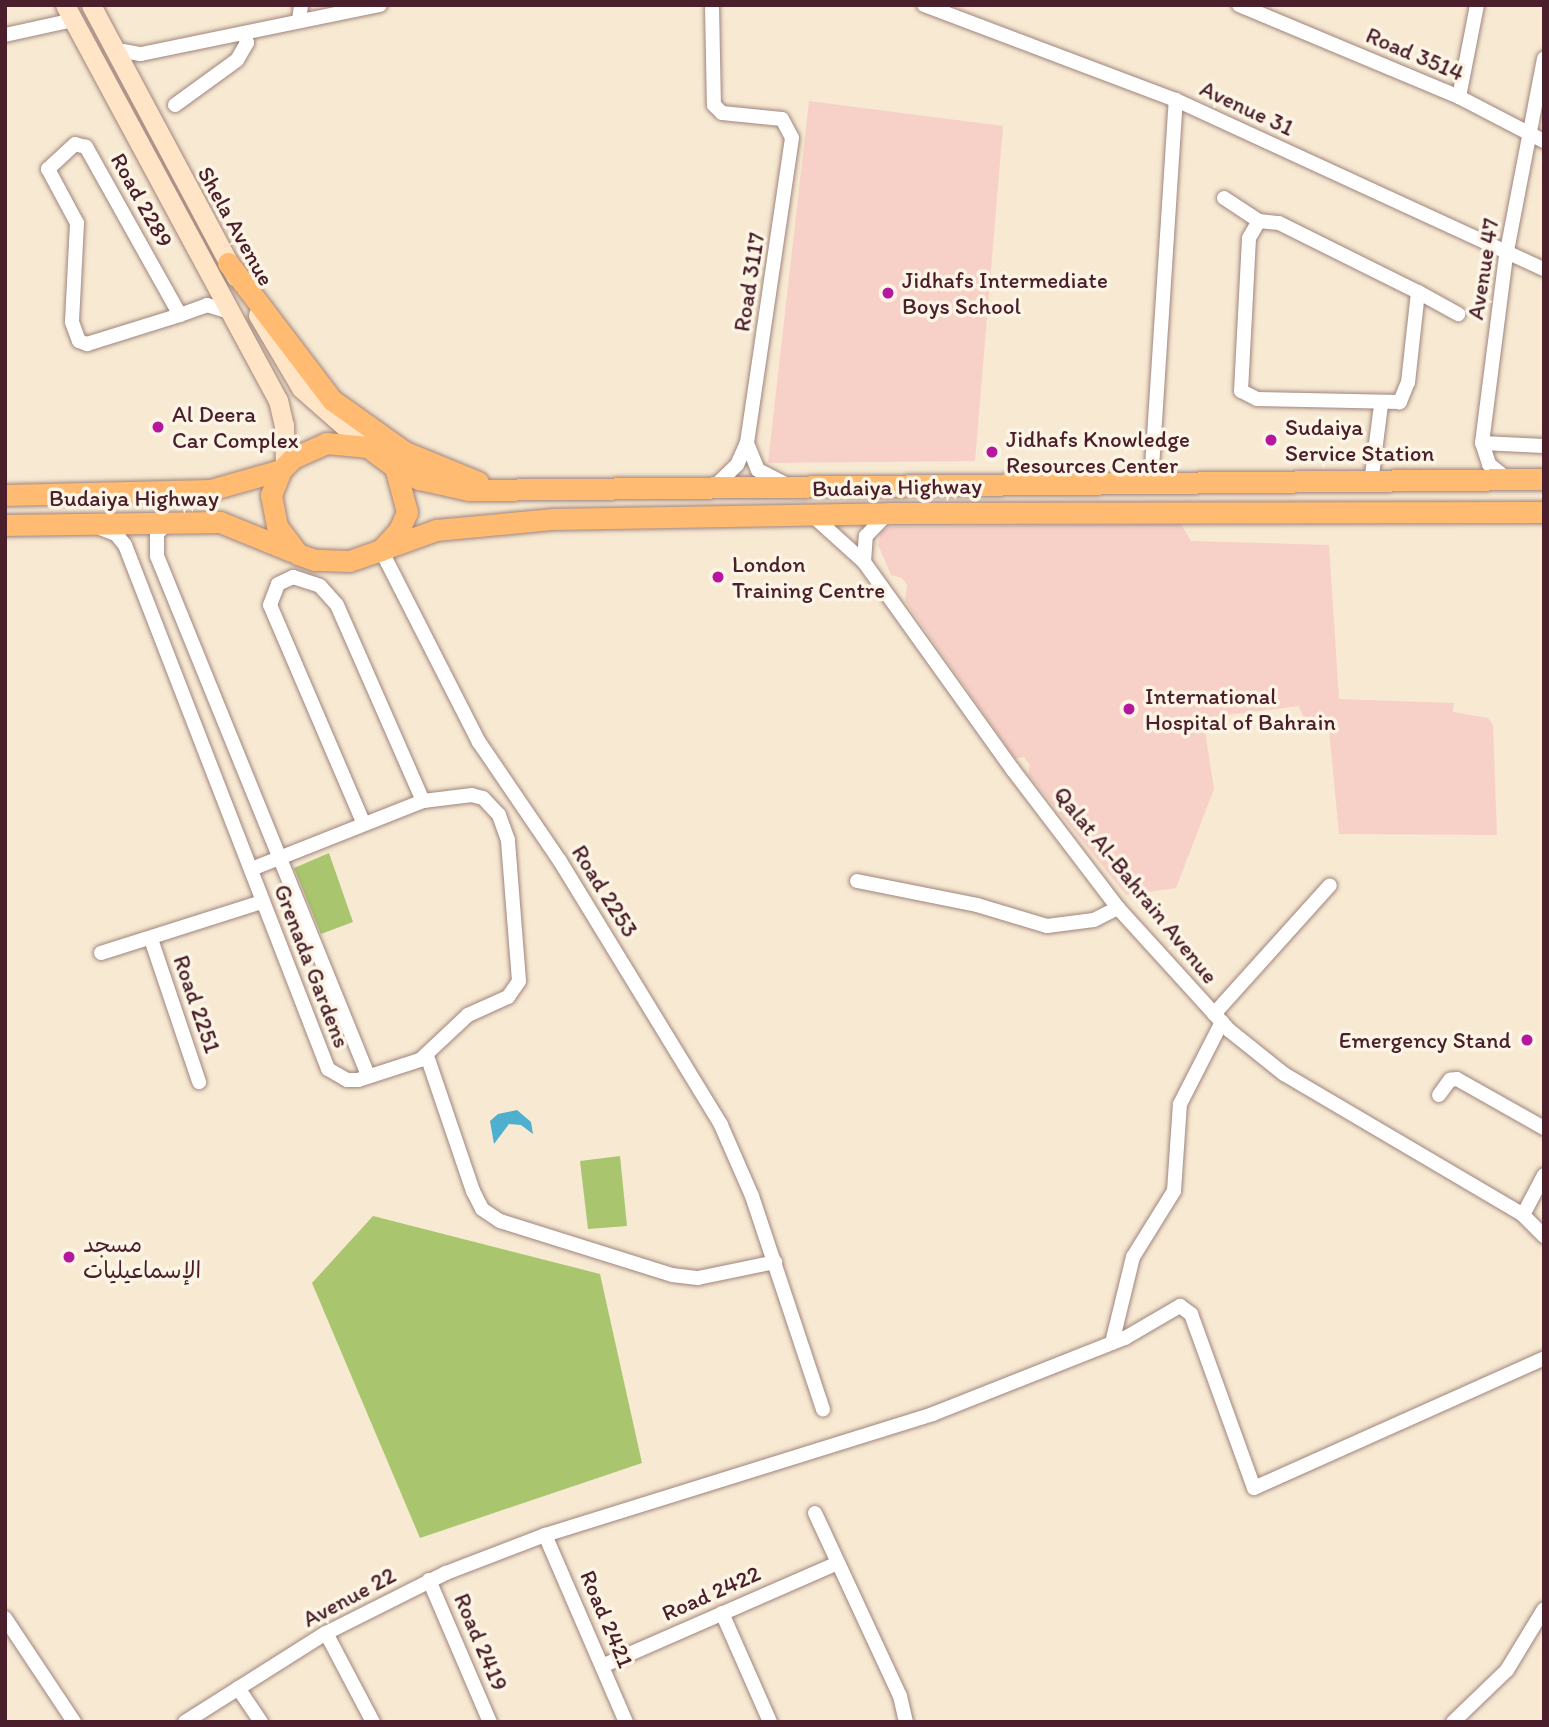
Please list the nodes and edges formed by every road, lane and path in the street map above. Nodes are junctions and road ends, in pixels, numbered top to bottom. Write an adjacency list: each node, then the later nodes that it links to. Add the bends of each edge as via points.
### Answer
1 (91, 5): 12 (main road, Shela Avenue)
2 (301, 5): 9 (street)
3 (380, 5): 9 (street)
4 (712, 5): 32 (street, Road 3117, via 711,95 722,113 782,119 792,138)
5 (924, 5): 17 (street, Avenue 31)
6 (1239, 5): 16 (street, Road 3514)
7 (1477, 5): 16 (street)
8 (69, 13): 11 (street); 25 (main road, Shela Avenue)
9 (299, 20): 10 (street)
10 (243, 33): 13 (street); 18 (street, via 247,43 237,60)
11 (5, 35)
12 (112, 49): 13 (street); 15 (main road, Shela Avenue)
13 (150, 52): 15 (street, via 137,66)
14 (1544, 59): 19 (street, Avenue 47)
15 (134, 88): 23 (main road, Shela Avenue)
16 (1459, 97): 19 (street, Road 3514)
17 (1177, 100): 22 (street, Avenue 31); 40 (street)
18 (175, 105)
19 (1538, 137): 22 (street, Avenue 47)
20 (1224, 198): 21 (street)
21 (1259, 221): 26 (street, via 1279,223); 31 (street, via 1249,238 1241,391 1257,399)
22 (1506, 256): 24 (street, Avenue 31); 33 (street, Avenue 47)
23 (228, 263): 35 (main road, Shela Avenue, via 301,388); 43 (main road, via 313,377 351,416 424,462)
24 (1544, 269)
25 (216, 286): 27 (street); 28 (main road, Shela Avenue)
26 (1418, 292): 29 (street); 31 (street, via 1405,395 1400,402)
27 (207, 306): 28 (street); 30 (street, Road 2289)
28 (230, 312): 37 (main road, Shela Avenue, via 283,414)
29 (1458, 314)
30 (180, 315): 30 (street, Road 2289, via 85,145 75,144 48,169 77,223 74,335 88,344)
31 (1381, 405): 41 (street)
32 (747, 443): 42 (street, via 758,470); 44 (street, via 737,465)
33 (1482, 443): 34 (street); 38 (street, via 1489,464)
34 (1544, 446)
35 (368, 447): 36 (main road); 37 (main road, via 326,443)
36 (395, 467): 43 (main road, Budaiya Highway, via 440,486); 52 (main road, via 407,512)
37 (283, 468): 45 (main road, Budaiya Highway, via 210,490); 53 (main road, via 273,486 272,508 276,526)
38 (1506, 478): 39 (main road, Budaiya Highway); 41 (main road, Budaiya Highway)
39 (1544, 479)
40 (1151, 483): 41 (main road, Budaiya Highway); 42 (main road, Budaiya Highway)
41 (1371, 483)
42 (798, 487): 44 (main road, Budaiya Highway)
43 (504, 488): 44 (main road, Budaiya Highway)
44 (711, 489)
45 (5, 495)
46 (1544, 512): 47 (main road, Budaiya Highway)
47 (889, 513): 48 (main road, Budaiya Highway); 54 (street, via 869,529)
48 (810, 515): 52 (main road, Budaiya Highway, via 477,525 436,530); 54 (street, Qalat Al-Bahrain Avenue)
49 (168, 522): 50 (main road, Budaiya Highway); 53 (main road, Budaiya Highway, via 239,527); 59 (street, Grenada Gardens, via 157,534 157,556)
50 (57, 524): 51 (main road, Budaiya Highway); 60 (street, Grenada Gardens, via 109,530 121,539)
51 (5, 525)
52 (382, 550): 53 (main road, via 349,561); 55 (street, Road 2253, via 479,742)
53 (298, 554)
54 (864, 562): 64 (street, Qalat Al-Bahrain Avenue)
55 (512, 791): 57 (street); 76 (street, Road 2253, via 560,860 721,1125)
56 (423, 801): 57 (street, via 472,795); 58 (street); 58 (street, via 337,605 320,586 293,577 278,584 270,605)
57 (492, 805): 68 (street, via 505,827 510,853 519,981 508,997 460,1021)
58 (363, 822): 59 (street)
59 (282, 856): 60 (street); 69 (street, Grenada Gardens)
60 (251, 869): 63 (street, Grenada Gardens)
61 (857, 881): 64 (street, via 977,905 1047,926 1079,924)
62 (1330, 885): 67 (street)
63 (262, 902): 65 (street, Road 2251); 69 (street, Grenada Gardens, via 328,1069 346,1080)
64 (1118, 908): 67 (street, Qalat Al-Bahrain Avenue)
65 (151, 939): 66 (street, Road 2251); 70 (street, Road 2251)
66 (101, 953)
67 (1218, 1018): 74 (street, Qalat Al-Bahrain Avenue, via 1284,1074); 77 (street, via 1180,1104 1174,1191 1133,1257)
68 (427, 1056): 69 (street); 76 (street, via 473,1191 482,1209 500,1222 672,1275 698,1278)
69 (368, 1075)
70 (199, 1082)
71 (1439, 1095): 72 (street, via 1450,1080 1457,1079)
72 (1544, 1128)
73 (1544, 1175): 74 (street)
74 (1523, 1215): 75 (street, Qalat Al-Bahrain Avenue)
75 (1544, 1236)
76 (775, 1262): 79 (street, Road 2253)
77 (1112, 1343): 78 (street, Avenue 22, via 1174,1308 1187,1308 1254,1488); 81 (street, Avenue 22, via 862,1439)
78 (1544, 1359)
79 (823, 1409)
80 (815, 1513): 82 (street)
81 (545, 1535): 83 (street, Avenue 22); 88 (street, Road 2421)
82 (838, 1563): 85 (street, Road 2422); 97 (street, via 900,1696)
83 (429, 1580): 87 (street, Avenue 22); 94 (street, Road 2419)
84 (1544, 1609): 98 (street, via 1507,1670)
85 (722, 1613): 88 (street, Road 2422); 96 (street)
86 (5, 1618): 90 (street)
87 (326, 1633): 89 (street, Avenue 22); 93 (street)
88 (602, 1666): 95 (street, Road 2421)
89 (238, 1688): 91 (street, Avenue 22); 92 (street)
90 (74, 1722)
91 (185, 1722)
92 (261, 1722)
93 (373, 1722)
94 (491, 1722)
95 (626, 1722)
96 (770, 1722)
97 (906, 1722)
98 (1453, 1722)

